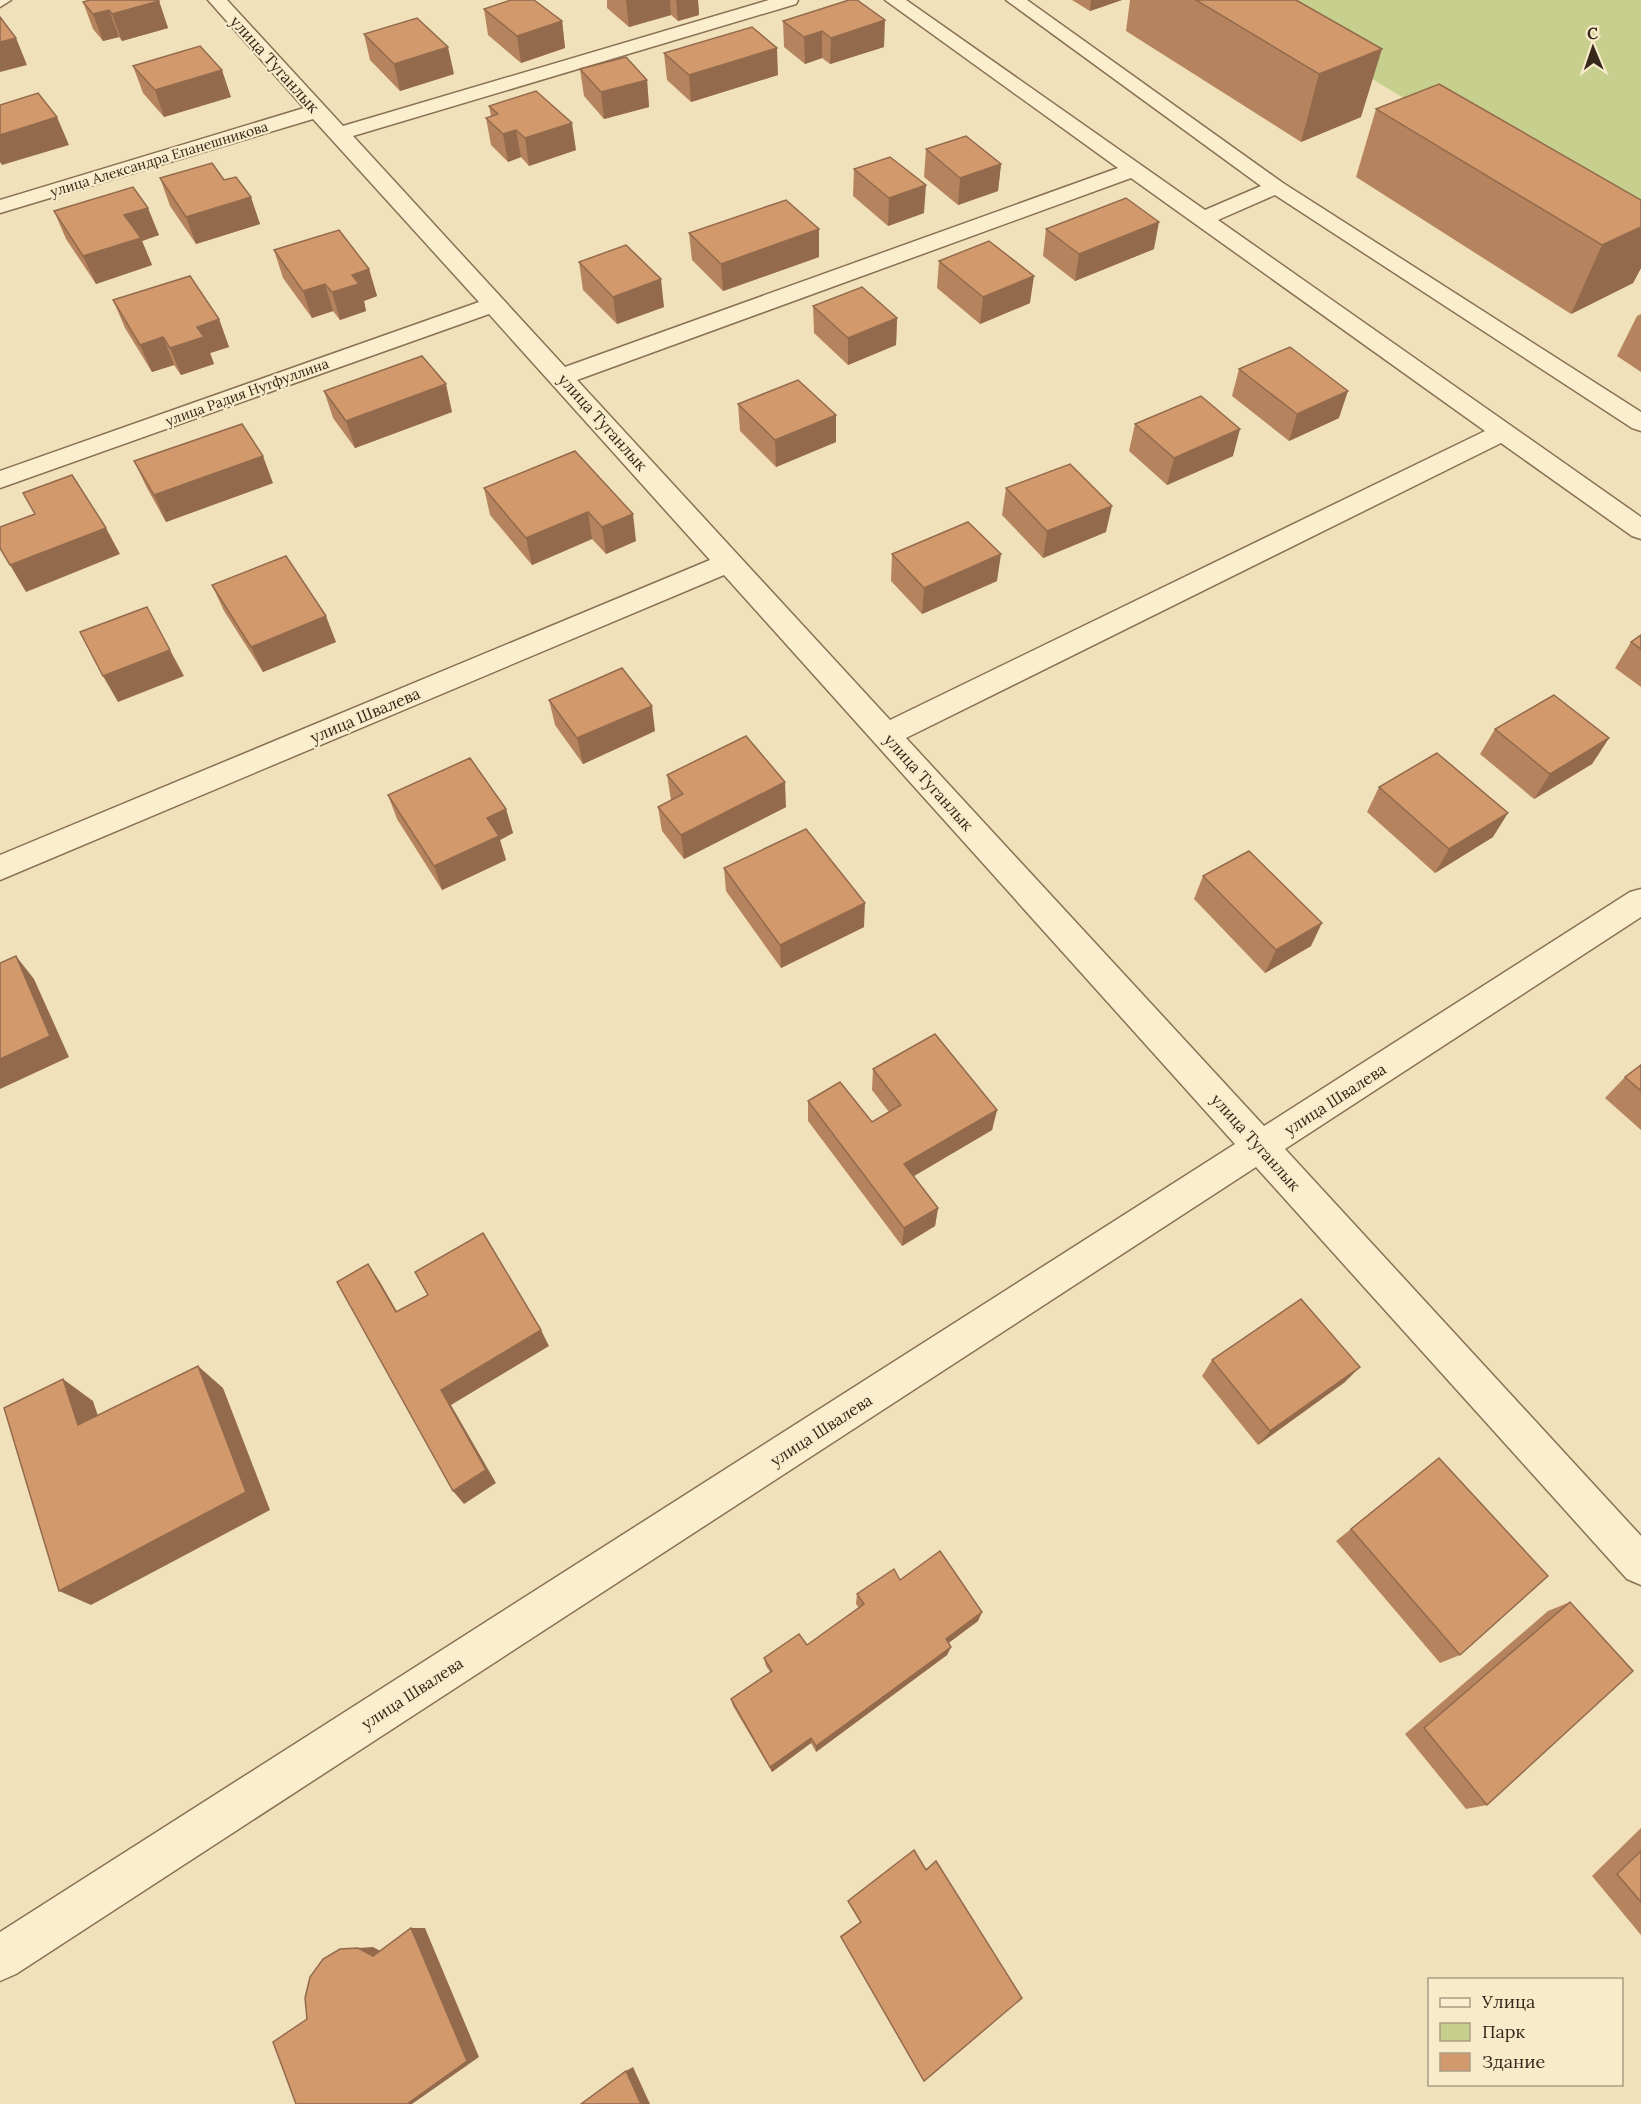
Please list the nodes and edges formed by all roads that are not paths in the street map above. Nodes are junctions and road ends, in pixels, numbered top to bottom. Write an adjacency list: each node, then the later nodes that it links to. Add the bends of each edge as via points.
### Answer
1 (217, 0): 5 (street, улица Туганлык)
2 (789, 0): 6 (street)
3 (894, 0): 7 (street)
4 (1015, 0): 8 (street)
5 (317, 111): 6 (street, улица Туганлык); 9 (street, улица Александра Епанешникова)
6 (339, 134): 11 (street, улица Туганлык)
7 (1133, 170): 10 (street); 12 (street)
8 (1276, 187): 10 (street); 13 (street)
9 (0, 207)
10 (1202, 219): 14 (street)
11 (495, 304): 12 (street, улица Туганлык); 15 (street, улица Радия Нутфуллина)
12 (561, 377): 17 (street, улица Туганлык)
13 (1641, 423)
14 (1503, 432): 16 (street); 18 (street)
15 (0, 480)
16 (1641, 530)
17 (730, 562): 18 (street, улица Туганлык); 19 (street, улица Швалева)
18 (886, 735): 21 (street, улица Туганлык)
19 (0, 868)
20 (1641, 901): 21 (street, улица Швалева)
21 (1260, 1147): 22 (street, улица Туганлык); 23 (street, улица Швалева)
22 (1641, 1565)
23 (0, 1958)

